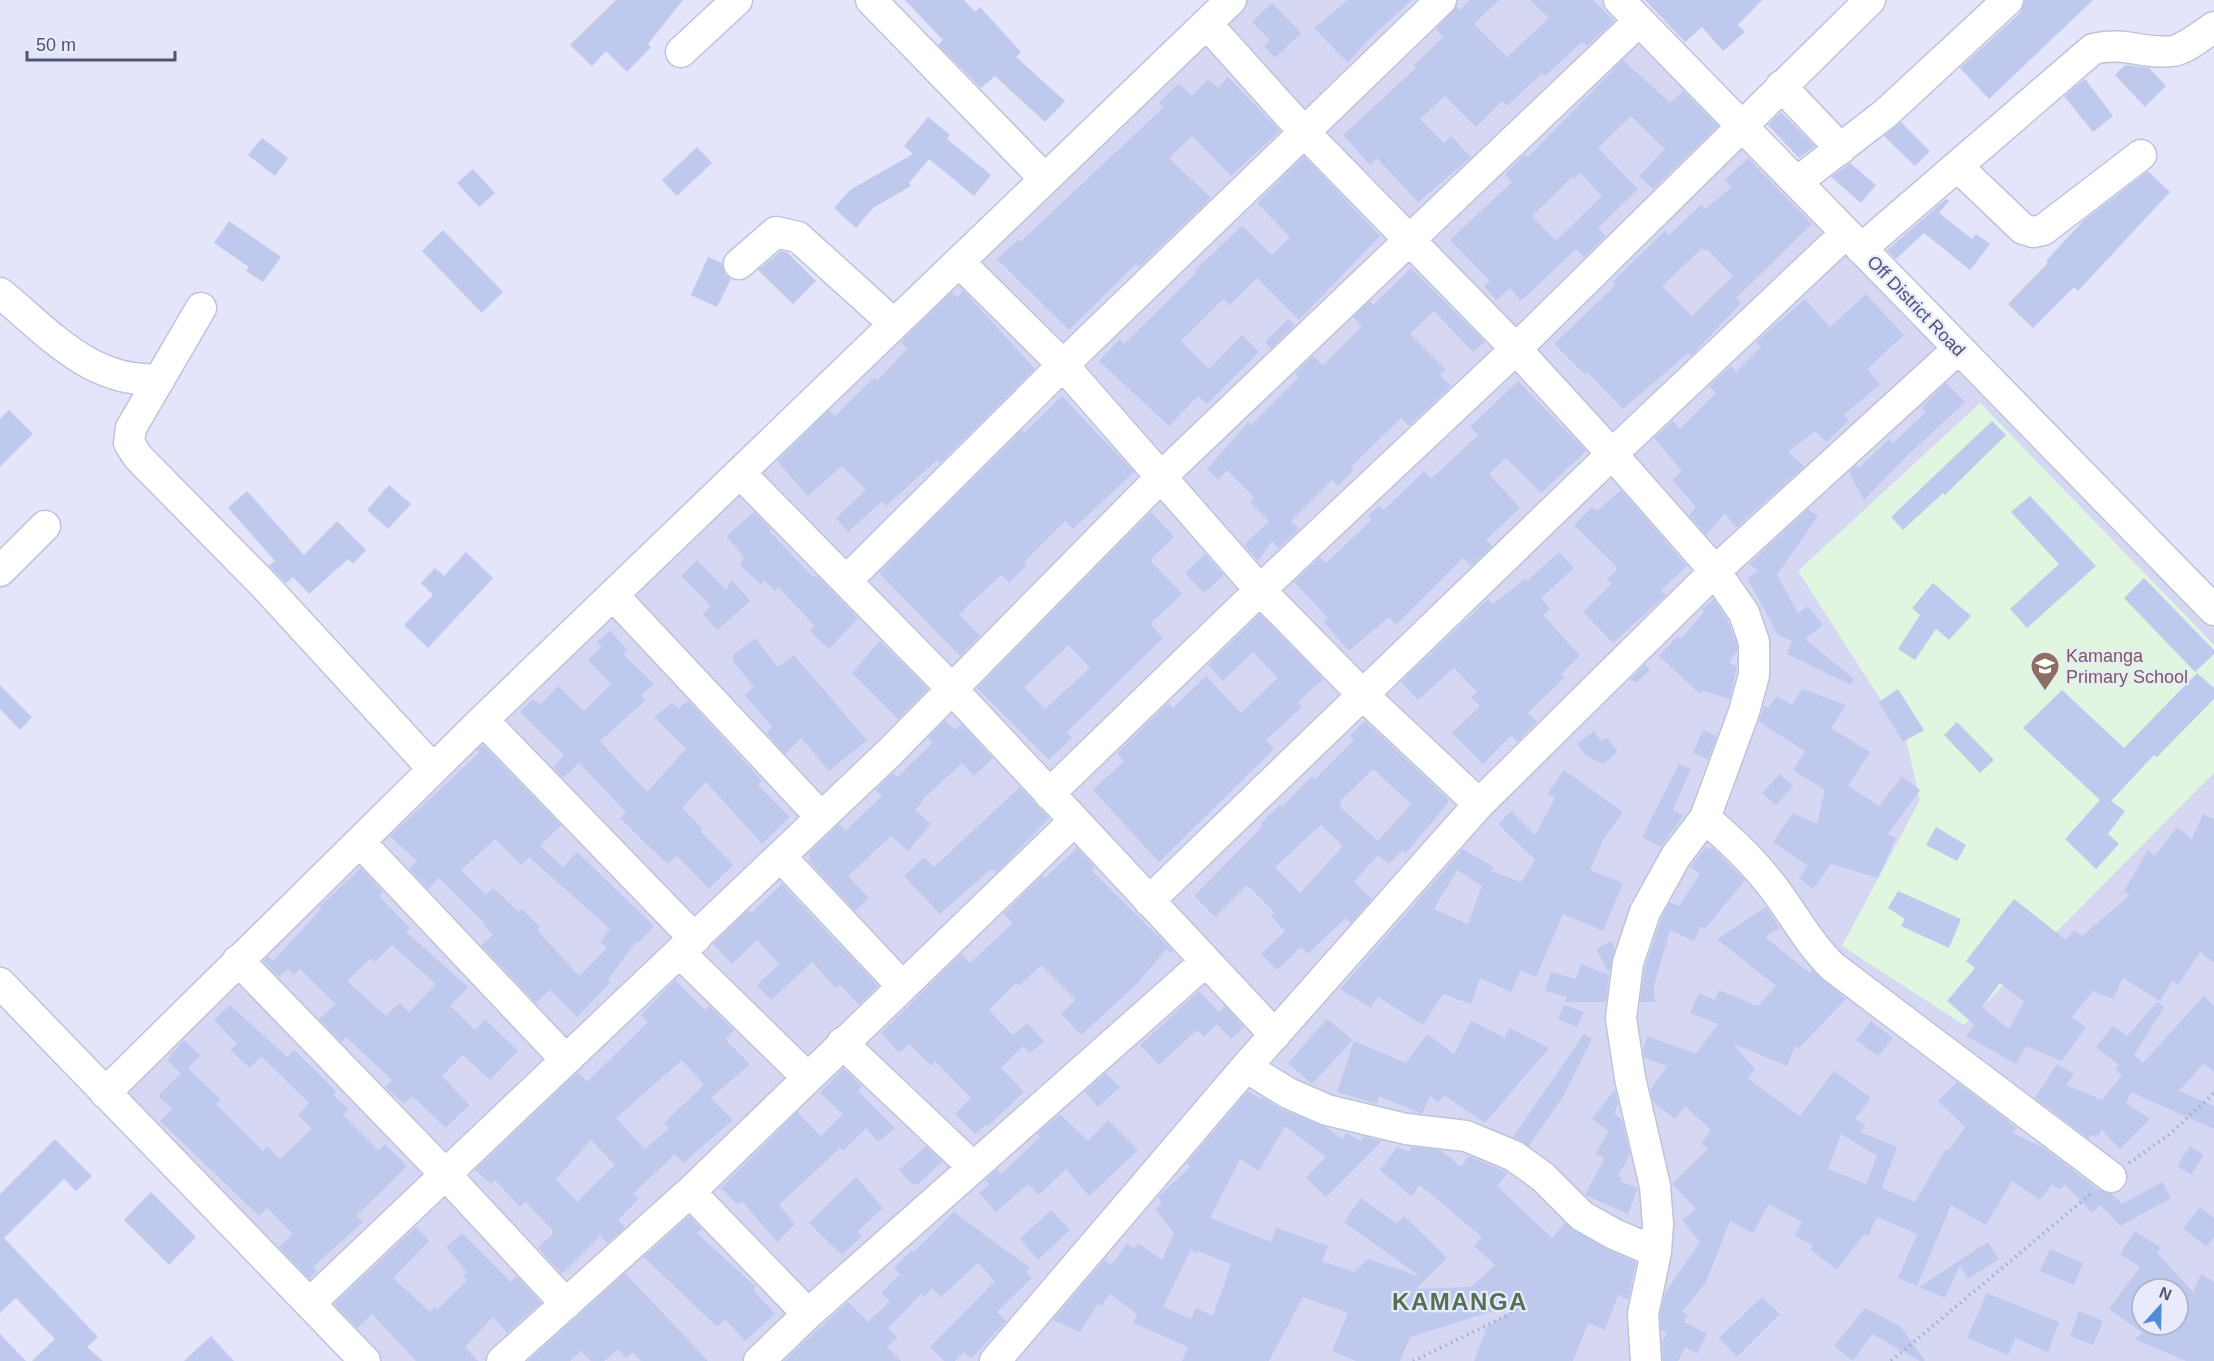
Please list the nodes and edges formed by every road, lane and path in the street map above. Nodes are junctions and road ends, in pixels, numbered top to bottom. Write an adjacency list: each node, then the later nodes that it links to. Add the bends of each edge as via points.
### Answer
1 (737, 0): 10 (street)
2 (870, 0): 17 (street)
3 (1231, 0): 8 (street)
4 (1441, 0): 13 (street)
5 (1870, 0): 11 (street)
6 (2008, 0): 14 (street, via 1926,78)
7 (1629, 10): 12 (street, Off District Road); 19 (street)
8 (1207, 24): 13 (street); 17 (street)
9 (2214, 27): 16 (street, via 2175,50 2111,44 2093,49)
10 (681, 52)
11 (1781, 86): 12 (street); 14 (street)
12 (1741, 124): 18 (street, Off District Road); 26 (street)
13 (1304, 132): 19 (street); 28 (street)
14 (1841, 149): 18 (street)
15 (2141, 155): 16 (street, via 2043,230 2033,232 2023,229)
16 (1957, 166): 20 (street)
17 (1046, 179): 21 (street)
18 (1797, 182): 20 (street, Off District Road)
19 (1411, 239): 26 (street); 32 (street)
20 (1854, 241): 27 (street, Off District Road); 30 (street)
21 (959, 262): 25 (street); 28 (street)
22 (739, 264): 25 (street, via 776,232 798,237)
23 (0, 293): 29 (street, via 59,343 107,374 137,381)
24 (201, 308): 29 (street)
25 (894, 324): 31 (street)
26 (1516, 349): 30 (street); 37 (street)
27 (1957, 350): 35 (street); 39 (street, Off District Road)
28 (1063, 365): 32 (street); 36 (street)
29 (160, 379): 43 (street, via 131,428 129,442 138,457 263,584)
30 (1612, 454): 35 (street); 41 (street)
31 (740, 473): 36 (street); 38 (street)
32 (1161, 476): 37 (street); 40 (street)
33 (45, 526): 34 (street)
34 (0, 571)
35 (1715, 571): 45 (street); 47 (street, via 1744,613 1754,642 1754,675)
36 (847, 580): 40 (street)
37 (1260, 590): 41 (street); 44 (street)
38 (613, 595): 42 (street); 46 (street)
39 (2214, 610)
40 (951, 688): 44 (street); 46 (street)
41 (1362, 694): 45 (street); 51 (street)
42 (483, 720): 43 (street); 52 (street)
43 (433, 769): 49 (street)
44 (1049, 794): 48 (street)
45 (1479, 804): 57 (street)
46 (821, 817): 50 (street)
47 (1705, 818): 66 (street, via 1766,877 1814,948 1833,967); 68 (street, via 1676,856 1645,912 1628,963 1621,1018 1630,1078 1655,1186)
48 (1074, 821): 51 (street); 56 (street)
49 (360, 842): 53 (street); 59 (street)
50 (781, 857): 52 (street); 56 (street)
51 (1149, 901): 54 (street)
52 (688, 946): 59 (street); 61 (street)
53 (238, 960): 62 (street); 65 (street)
54 (1205, 962): 57 (street); 64 (street)
55 (0, 983): 62 (street)
56 (902, 986): 58 (street)
57 (1275, 1035): 60 (street)
58 (842, 1043): 61 (street); 64 (street)
59 (566, 1060): 65 (street)
60 (1246, 1067): 68 (street, via 1288,1093 1327,1110 1406,1129 1466,1136 1514,1156 1582,1216); 76 (street)
61 (807, 1077): 67 (street)
62 (105, 1093): 70 (street)
63 (2214, 1093): 66 (path, via 2170,1134)
64 (973, 1167): 72 (street)
65 (447, 1176): 70 (street); 71 (street)
66 (2111, 1177): 79 (path)
67 (690, 1192): 71 (street); 72 (street)
68 (1656, 1252): 78 (street, via 1643,1314)
69 (1526, 1300): 77 (path, via 1506,1316)
70 (310, 1303): 73 (street)
71 (566, 1304): 74 (street)
72 (808, 1314): 75 (street)
73 (365, 1361)
74 (502, 1361)
75 (759, 1361)
76 (995, 1361)
77 (1413, 1361)
78 (1646, 1361)
79 (1891, 1361)

